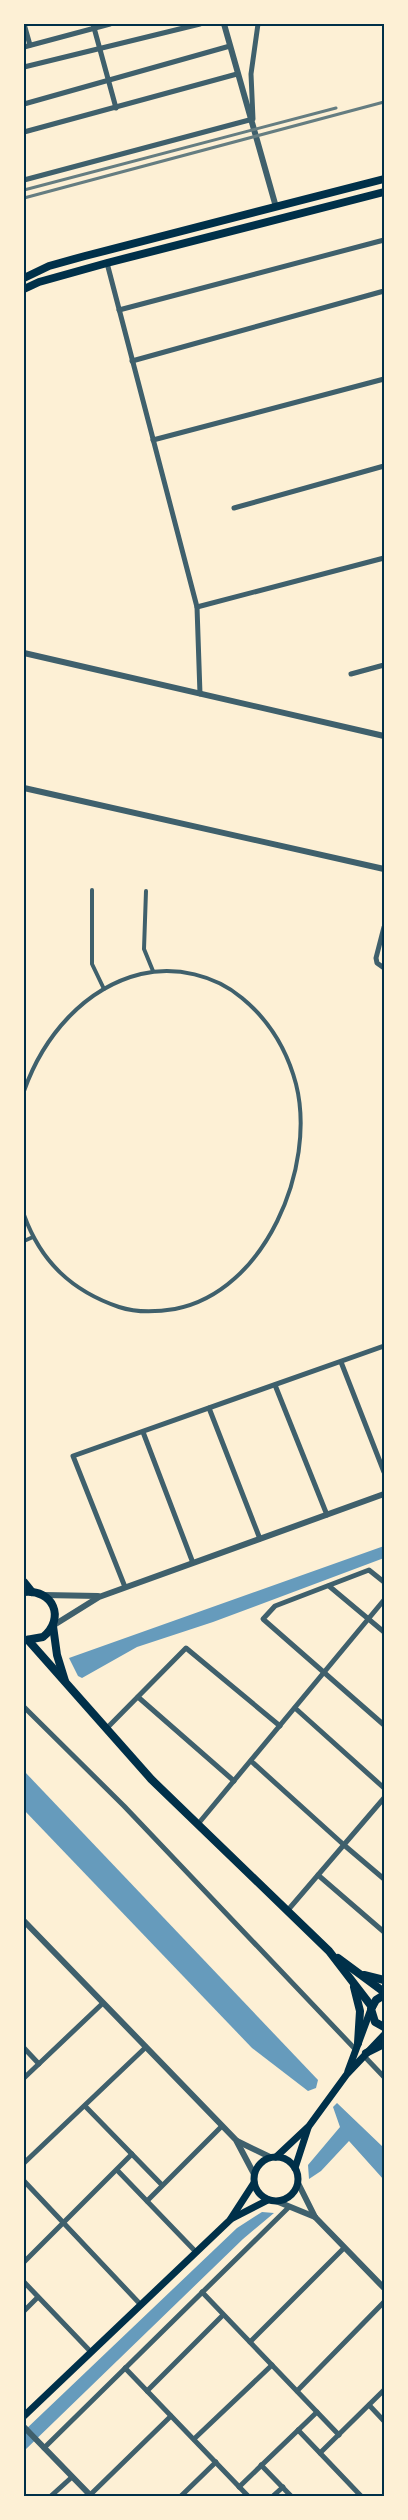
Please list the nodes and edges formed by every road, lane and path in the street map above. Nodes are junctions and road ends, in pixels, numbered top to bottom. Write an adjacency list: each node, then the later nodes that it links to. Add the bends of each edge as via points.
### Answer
1 (24, 24): 7 (street)
2 (110, 24): 6 (street)
3 (200, 24): 9 (street)
4 (224, 24): 8 (street)
5 (258, 24): 15 (street, via 251,74)
6 (94, 26): 7 (street); 9 (street)
7 (27, 46)
8 (230, 46): 11 (street); 12 (street)
9 (100, 48): 10 (street); 12 (street)
10 (24, 67)
11 (237, 74): 14 (street); 15 (street)
12 (108, 80): 13 (street); 14 (street)
13 (24, 104)
14 (116, 108): 16 (street)
15 (253, 119): 18 (street); 20 (street)
16 (24, 132)
17 (384, 179): 20 (main road)
18 (24, 180)
19 (384, 192): 22 (main road)
20 (276, 207): 23 (main road, via 58,263)
21 (384, 240): 26 (street)
22 (106, 263): 24 (main road, via 39,282); 26 (street)
23 (24, 278)
24 (24, 290)
25 (384, 291): 27 (street)
26 (119, 310): 27 (street)
27 (132, 361): 29 (street)
28 (384, 379): 29 (street)
29 (153, 440): 33 (street)
30 (384, 466): 31 (street)
31 (234, 508)
32 (384, 558): 33 (street)
33 (198, 607): 37 (street)
34 (24, 653): 37 (street)
35 (384, 665): 36 (street)
36 (351, 674)
37 (200, 694): 38 (street)
38 (384, 736)
39 (24, 788): 40 (street)
40 (384, 869)
41 (92, 890): 46 (street, via 92,964)
42 (146, 891): 45 (street, via 144,949)
43 (384, 927): 44 (street, via 376,958 377,964)
44 (384, 968)
45 (153, 971): 46 (street); 49 (street, via 192,974 231,988 261,1015 283,1048 296,1086 300,1129 295,1169 275,1226 254,1259 205,1300 188,1307 145,1312 124,1308 88,1294 56,1270)
46 (104, 989): 47 (street, via 77,1008 62,1024 39,1056)
47 (24, 1091)
48 (24, 1215): 49 (street)
49 (33, 1237): 50 (street)
50 (24, 1240)
51 (384, 1346): 52 (street)
52 (341, 1362): 53 (street); 56 (street)
53 (275, 1385): 54 (street); 58 (street)
54 (209, 1408): 55 (street); 59 (street)
55 (143, 1432): 60 (street); 64 (street, via 73,1456)
56 (384, 1472)
57 (384, 1494): 58 (street)
58 (327, 1515): 59 (street)
59 (260, 1539): 60 (street)
60 (193, 1563): 64 (street)
61 (24, 1582): 65 (main road)
62 (384, 1582): 63 (street, via 369,1570)
63 (329, 1586): 69 (street); 73 (street, via 275,1606 263,1619)
64 (125, 1587): 67 (street)
65 (28, 1592): 66 (main road)
66 (44, 1595): 67 (street); 70 (main road, via 54,1608)
67 (99, 1596): 70 (street)
68 (384, 1600): 69 (street)
69 (369, 1619): 71 (street); 73 (street)
70 (53, 1626): 72 (main road, via 43,1637); 74 (main road, via 60,1668)
71 (384, 1632)
72 (26, 1640): 74 (main road)
73 (324, 1673): 77 (street); 78 (street)
74 (69, 1689): 80 (main road)
75 (138, 1697): 79 (street, via 186,1648); 80 (street); 82 (street)
76 (24, 1707): 103 (street)
77 (295, 1708): 79 (street); 83 (street)
78 (384, 1725)
79 (280, 1726): 81 (street)
80 (106, 1729): 85 (main road)
81 (251, 1760): 82 (street); 86 (street)
82 (234, 1781): 85 (street)
83 (384, 1788)
84 (384, 1798): 86 (street)
85 (198, 1824): 89 (main road)
86 (344, 1845): 87 (street); 88 (street)
87 (318, 1875): 89 (street); 91 (street)
88 (384, 1879)
89 (288, 1910): 92 (main road)
90 (25, 1925): 97 (street)
91 (384, 1932)
92 (329, 1951): 93 (main road); 94 (main road)
93 (360, 1974): 95 (main road); 96 (main road)
94 (352, 1980): 98 (main road); 103 (main road, via 360,2011)
95 (384, 1980)
96 (384, 1994): 98 (main road)
97 (103, 2003): 102 (street); 106 (street)
98 (372, 2008): 99 (main road, via 375,2022); 103 (main road)
99 (384, 2027)
100 (384, 2035): 105 (main road)
101 (384, 2044): 105 (main road)
102 (146, 2047): 110 (street); 111 (street)
103 (357, 2047): 107 (main road)
104 (24, 2048): 106 (street)
105 (365, 2054): 107 (main road); 108 (street)
106 (39, 2064): 109 (street)
107 (347, 2074): 112 (main road)
108 (384, 2077)
109 (24, 2078)
110 (85, 2106): 114 (street); 116 (street)
111 (222, 2126): 113 (street); 123 (street)
112 (309, 2126): 115 (main road); 117 (main road)
113 (236, 2140): 115 (street); 119 (street)
114 (132, 2154): 118 (street); 123 (street)
115 (273, 2157): 117 (main road, via 287,2160); 119 (main road, via 260,2163)
116 (24, 2163)
117 (295, 2168): 122 (main road)
118 (117, 2170): 124 (street); 129 (street)
119 (254, 2174): 121 (main road)
120 (24, 2181): 129 (street)
121 (254, 2183): 125 (main road, via 256,2190); 128 (main road)
122 (298, 2183): 125 (main road, via 290,2196); 127 (street)
123 (162, 2185): 124 (street)
124 (147, 2201): 131 (street)
125 (272, 2201): 126 (street); 128 (main road)
126 (289, 2207): 127 (street); 135 (street)
127 (314, 2217): 130 (street)
128 (230, 2220): 131 (main road)
129 (63, 2222): 132 (street); 138 (street)
130 (344, 2248): 134 (street); 141 (street)
131 (196, 2252): 138 (main road)
132 (24, 2262)
133 (24, 2282): 136 (street)
134 (384, 2288)
135 (202, 2292): 140 (street); 144 (street)
136 (38, 2297): 139 (street); 142 (street)
137 (384, 2302): 147 (street)
138 (141, 2304): 142 (main road)
139 (24, 2311)
140 (223, 2315): 141 (street); 145 (street)
141 (250, 2342): 143 (street)
142 (91, 2352): 150 (main road)
143 (272, 2365): 147 (street); 156 (street)
144 (125, 2368): 145 (street); 157 (street)
145 (147, 2390): 151 (street)
146 (384, 2390): 148 (street)
147 (296, 2391): 149 (street)
148 (369, 2405): 152 (street); 155 (street)
149 (317, 2412): 154 (street); 155 (street)
150 (24, 2416)
151 (171, 2416): 156 (street); 165 (street)
152 (384, 2421)
153 (24, 2427): 157 (street)
154 (298, 2430): 158 (street); 160 (street)
155 (339, 2435): 158 (street)
156 (194, 2439): 159 (street)
157 (44, 2448): 161 (street)
158 (320, 2453): 170 (street)
159 (216, 2462): 162 (street); 166 (street)
160 (261, 2465): 162 (street); 163 (street)
161 (72, 2476): 164 (street); 165 (street)
162 (239, 2487): 167 (street)
163 (282, 2487): 168 (street); 169 (street)
164 (51, 2496)
165 (90, 2496)
166 (181, 2496)
167 (248, 2496)
168 (273, 2496)
169 (291, 2496)
170 (361, 2496)

